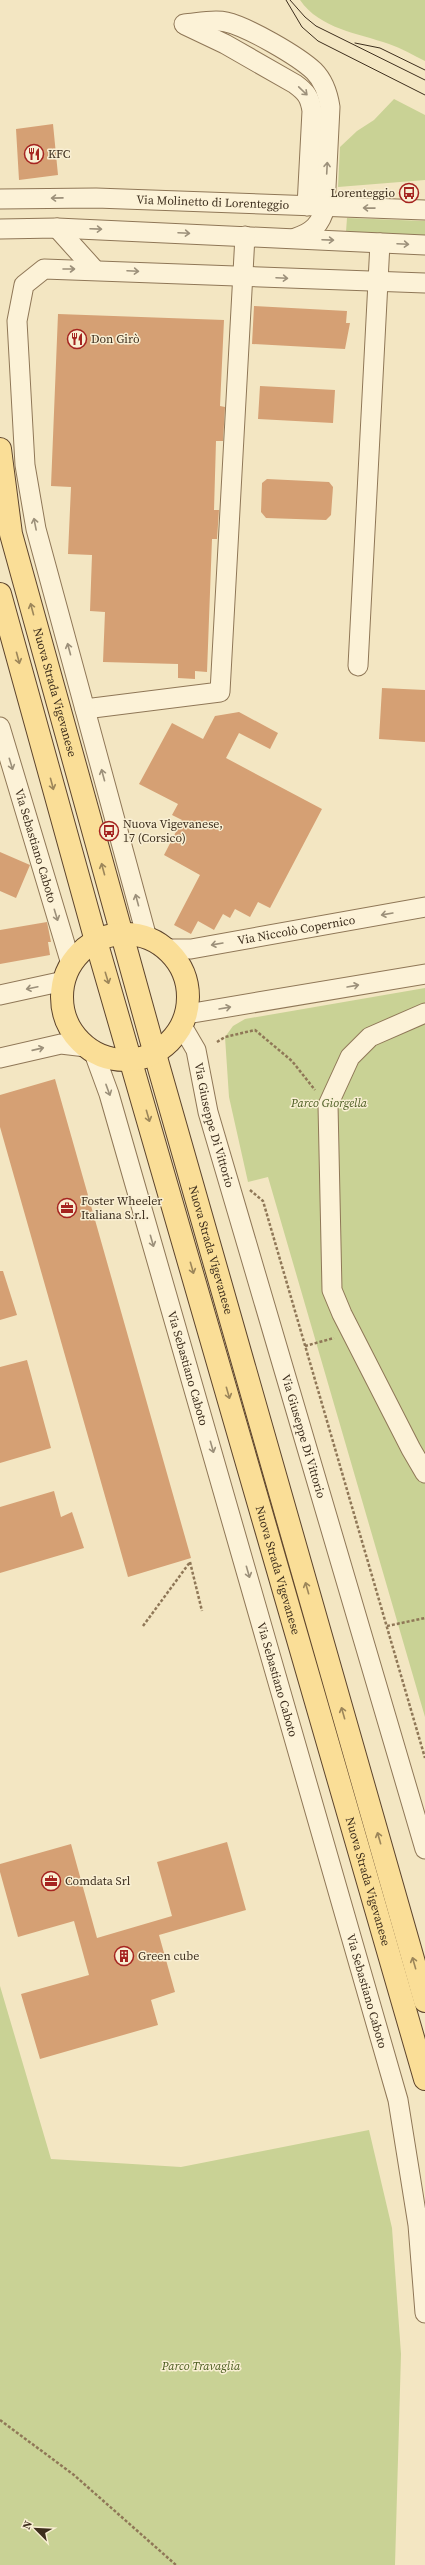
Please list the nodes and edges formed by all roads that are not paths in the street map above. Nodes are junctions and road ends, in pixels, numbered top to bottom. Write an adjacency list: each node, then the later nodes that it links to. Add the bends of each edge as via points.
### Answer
1 (0, 199): 2 (street, Via Molinetto di Lorenteggio, one-way to 1, via 96,198)
2 (149, 201): 3 (street, Via Molinetto di Lorenteggio); 7 (street, via 140,206 136,215 137,223)
3 (316, 207): 3 (street, one-way to 3, via 330,107 328,94 315,72 299,59 242,27 225,22 184,24 225,44 305,91 311,100); 4 (street, Via Molinetto di Lorenteggio, one-way to 3); 9 (street, via 321,219 314,228 302,236)
4 (425, 210)
5 (57, 228): 6 (street); 7 (street, one-way to 7); 12 (street)
6 (0, 229)
7 (145, 231): 8 (street, one-way to 8)
8 (245, 236): 9 (street); 13 (street)
9 (290, 239): 10 (street, one-way to 10)
10 (380, 243): 11 (street, one-way to 11); 14 (street)
11 (425, 245)
12 (94, 269): 13 (street, one-way to 13); 19 (street, one-way to 12, via 36,528 25,465 18,321 24,285 44,268)
13 (243, 276): 14 (street, one-way to 14); 19 (street, via 220,692)
14 (377, 283): 15 (street); 18 (street)
15 (425, 283)
16 (0, 449): 22 (main road, Nuova Strada Vigevanese, one-way to 16, via 11,534)
17 (0, 594): 24 (main road, Nuova Strada Vigevanese, one-way to 24)
18 (358, 666)
19 (85, 709): 23 (street, one-way to 19)
20 (0, 726): 26 (street, Via Sebastiano Caboto, one-way to 26)
21 (425, 907): 25 (street, Via Niccolò Copernico, one-way to 25, via 191,949)
22 (121, 934): 23 (main road); 24 (main road); 32 (main road, Nuova Strada Vigevanese)
23 (148, 938): 25 (main road)
24 (96, 941): 26 (main road, via 78,955); 34 (main road, Nuova Strada Vigevanese, one-way to 34)
25 (167, 949): 30 (main road, via 178,961 187,981)
26 (68, 973): 28 (street, one-way to 28); 31 (main road, via 62,1000 65,1017 76,1037)
27 (425, 974): 30 (street, one-way to 27)
28 (0, 995)
29 (425, 1013): 35 (street, via 370,1037 350,1057 328,1105 332,1290 352,1334)
30 (184, 1020): 32 (main road, via 169,1044); 36 (street, Via Giuseppe Di Vittorio, via 196,1050 208,1112)
31 (90, 1050): 33 (street, one-way to 31, via 61,1044); 34 (main road, via 107,1058); 39 (street, Via Sebastiano Caboto, one-way to 39, via 112,1102 398,2100 418,2225)
32 (155, 1054): 34 (main road); 37 (main road, Nuova Strada Vigevanese, one-way to 32)
33 (0, 1058)
34 (132, 1061): 38 (main road, Nuova Strada Vigevanese, one-way to 38)
35 (425, 1473)
36 (425, 1849)
37 (425, 2001)
38 (425, 2078)
39 (425, 2314)

